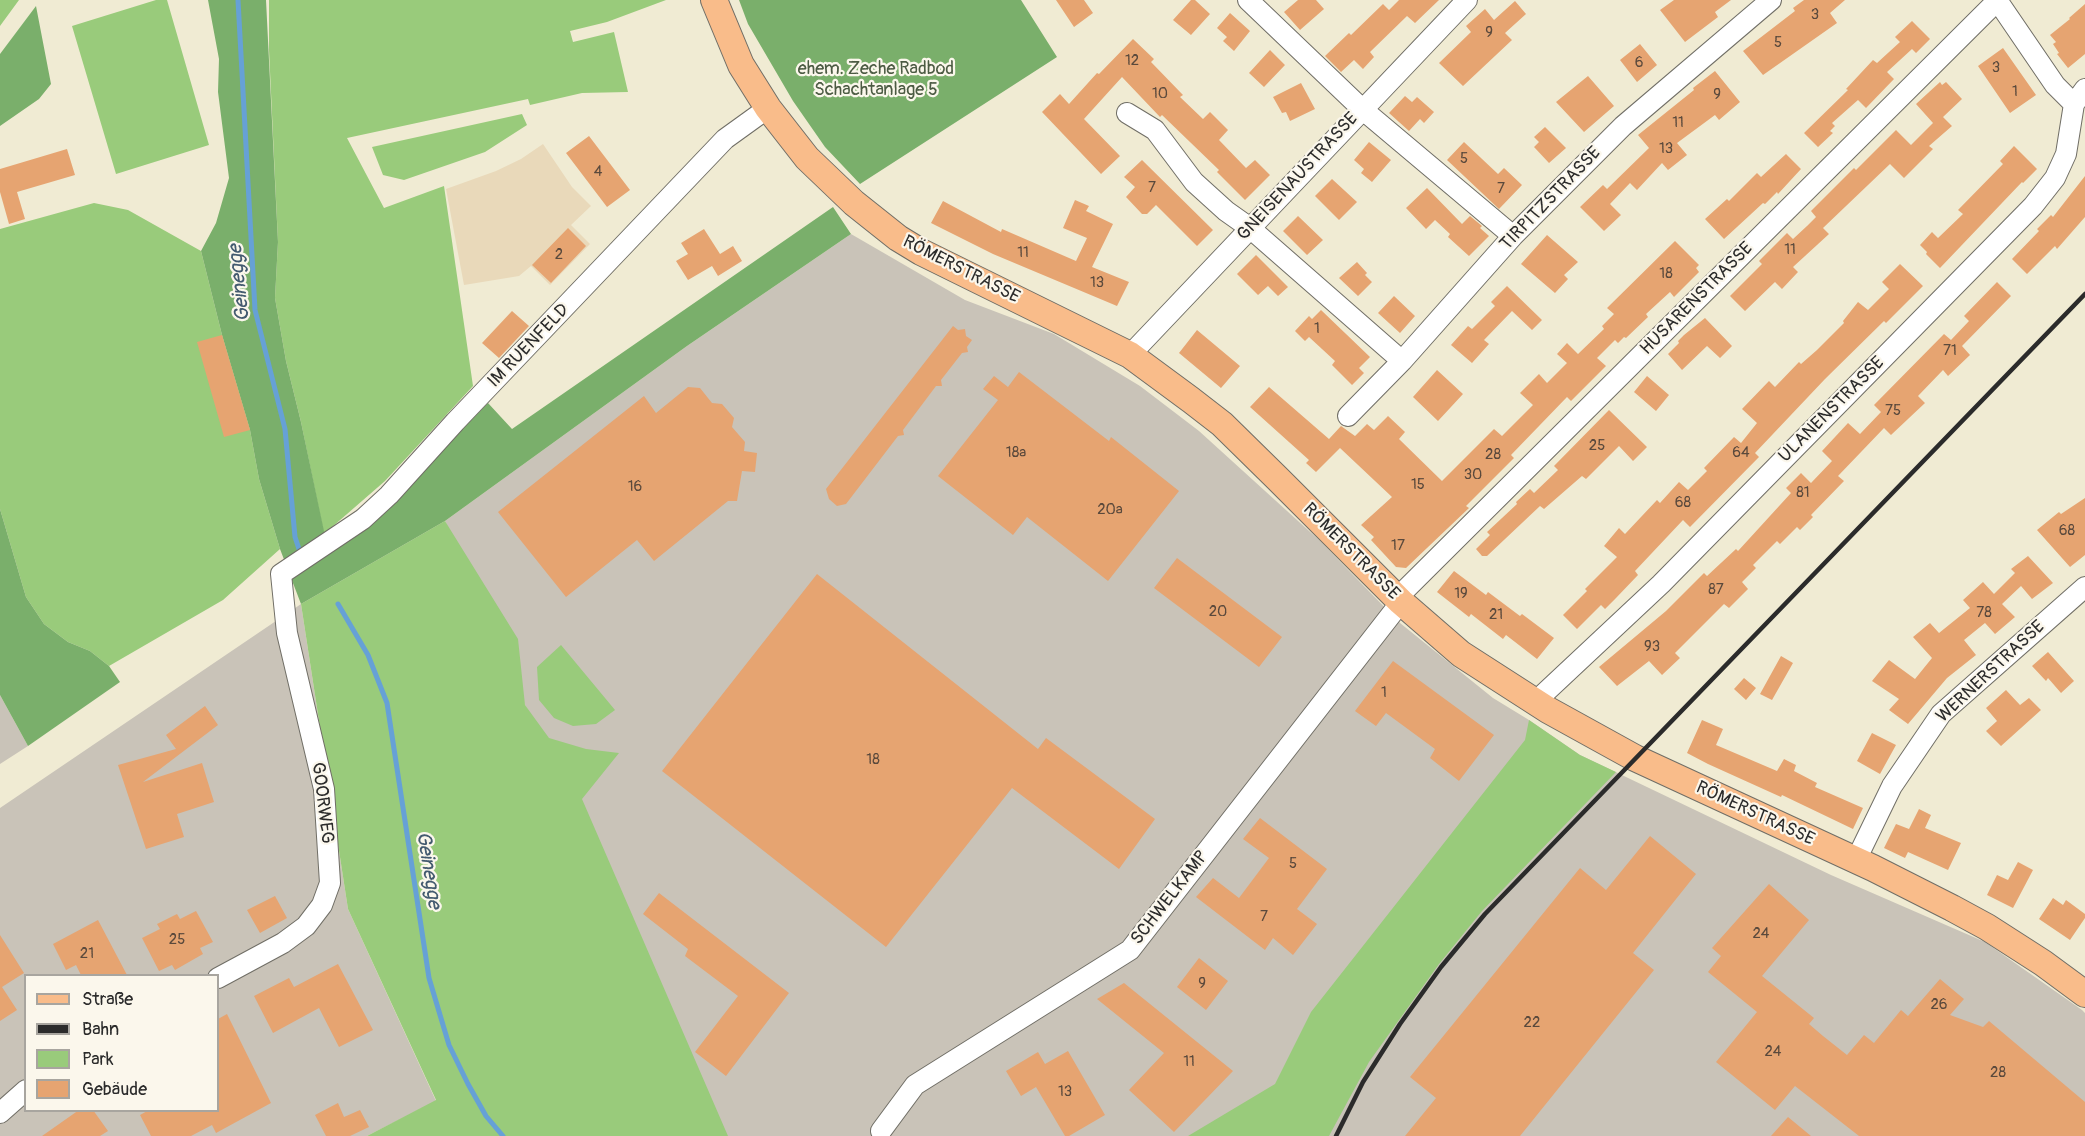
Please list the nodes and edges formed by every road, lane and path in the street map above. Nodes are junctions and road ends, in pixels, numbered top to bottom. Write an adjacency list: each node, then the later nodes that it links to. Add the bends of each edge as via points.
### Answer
1 (714, 0): 7 (main road, RÖMERSTRASSE, via 741,65)
2 (1248, 0): 8 (street)
3 (1467, 0): 8 (street, GNEISENAUSTRASSE)
4 (1771, 0): 11 (street, TIRPITZSTRASSE, via 1623,126)
5 (1997, 0): 6 (street, via 2055,85); 17 (street, HUSARENSTRASSE)
6 (2080, 97): 18 (street, ULANENSTRASSE, via 2066,154 2055,178 2033,206 1661,584)
7 (768, 108): 12 (main road, RÖMERSTRASSE, via 826,178 898,238); 15 (street, IM RUENFELD, via 725,139 363,519)
8 (1362, 109): 10 (street, GNEISENAUSTRASSE); 11 (street)
9 (1127, 113): 10 (street, via 1155,130 1194,182)
10 (1250, 228): 12 (street, GNEISENAUSTRASSE); 13 (street)
11 (1514, 236): 13 (street, TIRPITZSTRASSE)
12 (1130, 355): 17 (main road, RÖMERSTRASSE, via 1222,424)
13 (1402, 361): 14 (street, TIRPITZSTRASSE)
14 (1348, 416)
15 (281, 573): 20 (street, GOORWEG, via 287,633 324,789 330,883 322,905 306,926)
16 (2085, 587): 19 (street, WERNERSTRASSE, via 1941,714 1892,786)
17 (1399, 600): 18 (main road, RÖMERSTRASSE, via 1461,654); 24 (street, SCHWELKAMP, via 1130,950 915,1085)
18 (1535, 702): 19 (main road, RÖMERSTRASSE, via 1635,758)
19 (1856, 860): 21 (main road, RÖMERSTRASSE, via 1987,927)
20 (219, 977)
21 (2085, 994)
22 (24, 1092): 23 (street)
23 (0, 1113)
24 (881, 1131)

